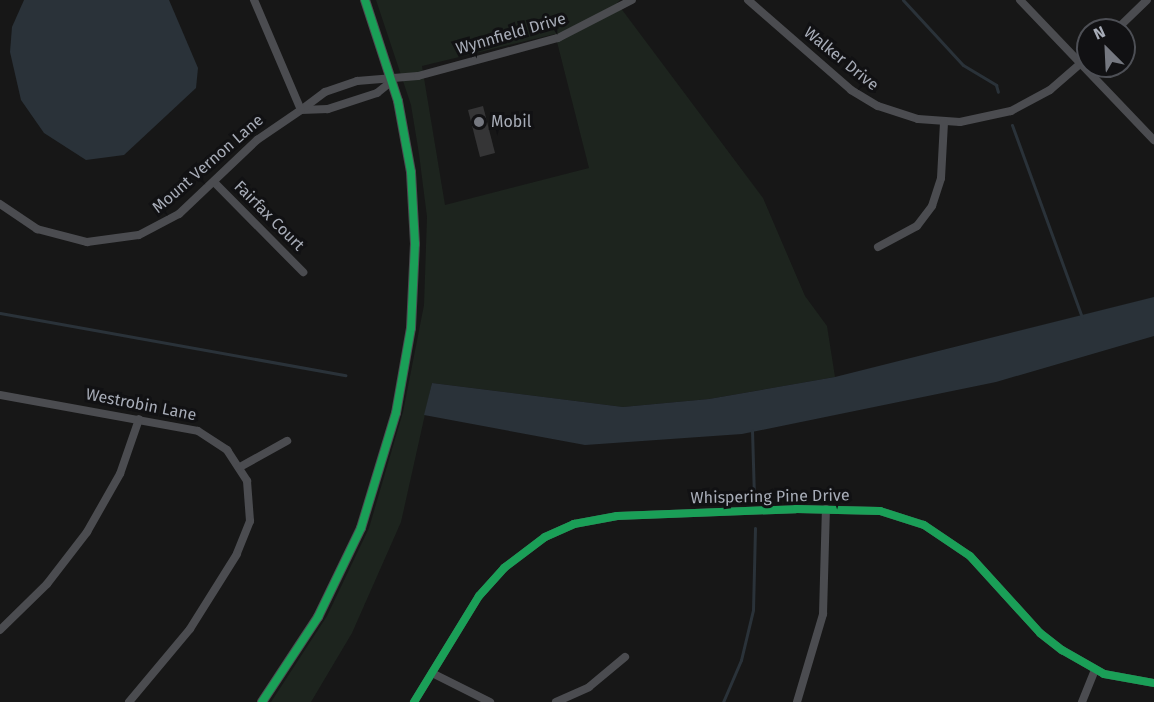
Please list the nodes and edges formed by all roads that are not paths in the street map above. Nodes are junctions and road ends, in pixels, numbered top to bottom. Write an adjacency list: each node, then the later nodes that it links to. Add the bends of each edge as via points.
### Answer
1 (254, 0): 12 (street)
2 (364, 0): 11 (street)
3 (632, 0): 11 (street, Wynnfield Drive, via 567,35)
4 (748, 0): 13 (street, Walker Drive, via 860,97 897,113)
5 (1020, 0): 8 (street)
6 (1147, 0): 7 (street)
7 (1128, 18)
8 (1076, 52)
9 (1076, 66): 13 (street, Walker Drive, via 1025,105 991,117)
10 (1100, 78): 14 (street)
11 (392, 81): 12 (street, via 376,93 328,109); 12 (street, Mount Vernon Lane, via 369,78 346,84 320,95); 30 (street, via 405,134 415,218 414,294 403,382 380,472 347,560 318,617)
12 (301, 110): 15 (street, Mount Vernon Lane, via 264,135)
13 (944, 122): 17 (street, via 941,178 932,206 917,226)
14 (1154, 140)
15 (214, 182): 16 (street, Mount Vernon Lane, via 164,224 111,241 47,234); 18 (street, Fairfax Court)
16 (0, 204)
17 (878, 247)
18 (303, 272)
19 (0, 395): 20 (street, Westrobin Lane)
20 (139, 419): 22 (street, Westrobin Lane, via 204,433); 24 (street, via 123,468 87,532 47,584)
21 (287, 441): 22 (street)
22 (240, 467): 29 (street, Westrobin Lane, via 250,496 246,536 190,629)
23 (826, 509): 26 (street, Whispering Pine Drive, via 880,511 938,532 970,556 1040,633); 27 (street, Whispering Pine Drive, via 616,516 558,531 531,546 492,580); 34 (street, via 823,614)
24 (0, 630)
25 (625, 657): 33 (street, via 589,687)
26 (1095, 670): 28 (street, Whispering Pine Drive); 35 (street)
27 (432, 673): 31 (street, Whispering Pine Drive); 32 (street)
28 (1154, 683)
29 (129, 702)
30 (262, 702)
31 (414, 702)
32 (490, 702)
33 (556, 702)
34 (797, 702)
35 (1082, 702)

